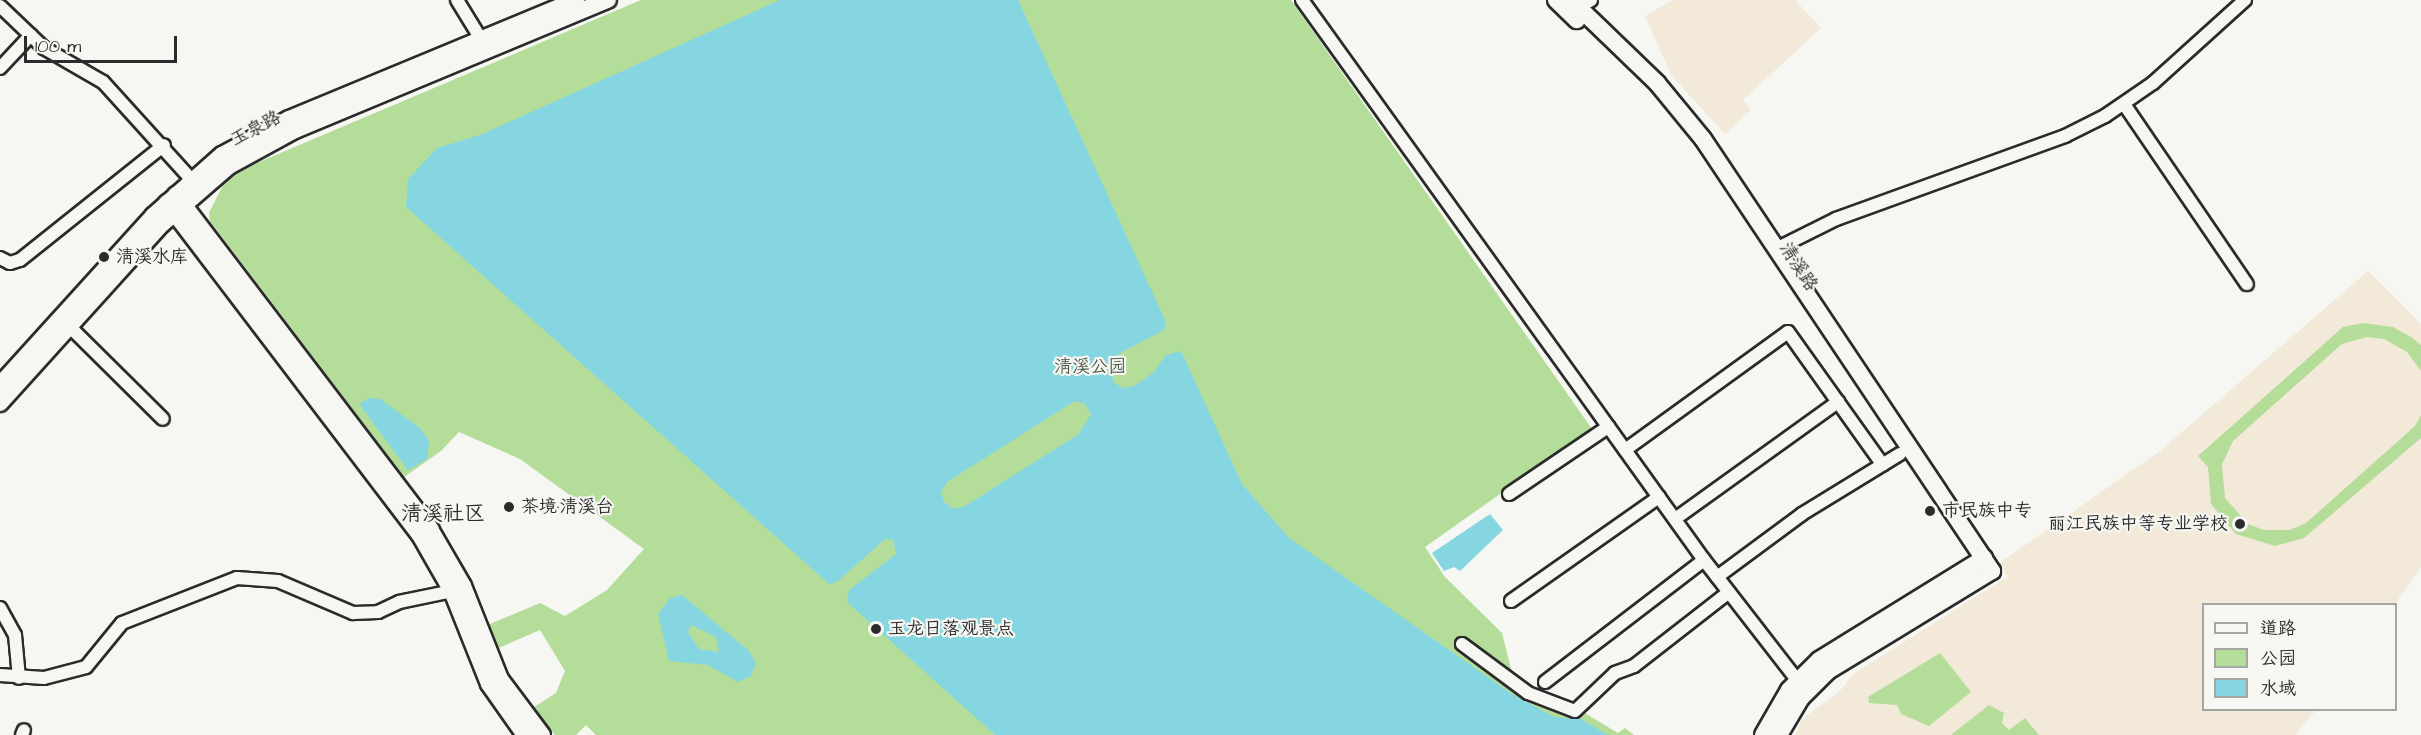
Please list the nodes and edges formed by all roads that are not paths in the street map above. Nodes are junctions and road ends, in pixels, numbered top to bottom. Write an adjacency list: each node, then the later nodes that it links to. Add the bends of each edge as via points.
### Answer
1 (457, 0): 10 (street)
2 (576, 0): 10 (street, 玉泉路)
3 (608, 0): 15 (street, 玉泉路, via 295,130 228,166)
4 (1302, 0): 24 (street)
5 (1556, 0): 26 (street, 清溪路, via 1649,90 1695,146)
6 (2245, 0): 12 (street)
7 (1580, 2): 16 (street, 清溪路, via 1686,116)
8 (0, 6): 9 (street)
9 (31, 35): 11 (street); 13 (street, via 103,82)
10 (482, 39): 14 (street, 玉泉路, via 281,123 222,155)
11 (0, 68)
12 (2124, 104): 16 (street, via 2065,136 1836,219); 18 (street)
13 (164, 145): 14 (street); 17 (street, via 20,260 10,263)
14 (191, 179): 15 (street, 玉泉路)
15 (174, 203): 19 (street, 玉泉路); 20 (street, 玉泉路); 34 (street, via 413,526); 44 (street, via 430,528 463,586 500,679)
16 (1776, 249): 32 (street, 清溪路)
17 (0, 258)
18 (2247, 284)
19 (71, 327): 22 (street, 玉泉路); 23 (street)
20 (0, 386)
21 (1838, 402): 25 (street, via 1788,332); 27 (street); 30 (street)
22 (0, 403)
23 (163, 419)
24 (1608, 427): 25 (street); 28 (street)
25 (1625, 450): 29 (street)
26 (1900, 454): 27 (street); 32 (street, 清溪路)
27 (1883, 465): 33 (street, via 1802,514)
28 (1509, 494)
29 (1659, 497): 30 (street); 36 (street)
30 (1675, 519): 31 (street)
31 (1704, 560): 33 (street); 42 (street)
32 (1983, 567): 41 (street, via 1830,651); 46 (street, via 1828,671 1801,698)
33 (1717, 577): 35 (street)
34 (452, 591): 40 (street, via 399,602 378,612 353,614 278,581 237,578 122,623 86,667 56,676); 43 (street, via 489,684)
35 (1729, 592): 38 (street, via 1634,666 1615,673 1575,711 1528,693); 41 (street)
36 (1511, 601)
37 (0, 608): 40 (street, via 15,635)
38 (1462, 644)
39 (0, 675): 40 (street)
40 (19, 678)
41 (1797, 680): 45 (street)
42 (1545, 682)
43 (525, 735)
44 (542, 735)
45 (1763, 735)
46 (1779, 735)

